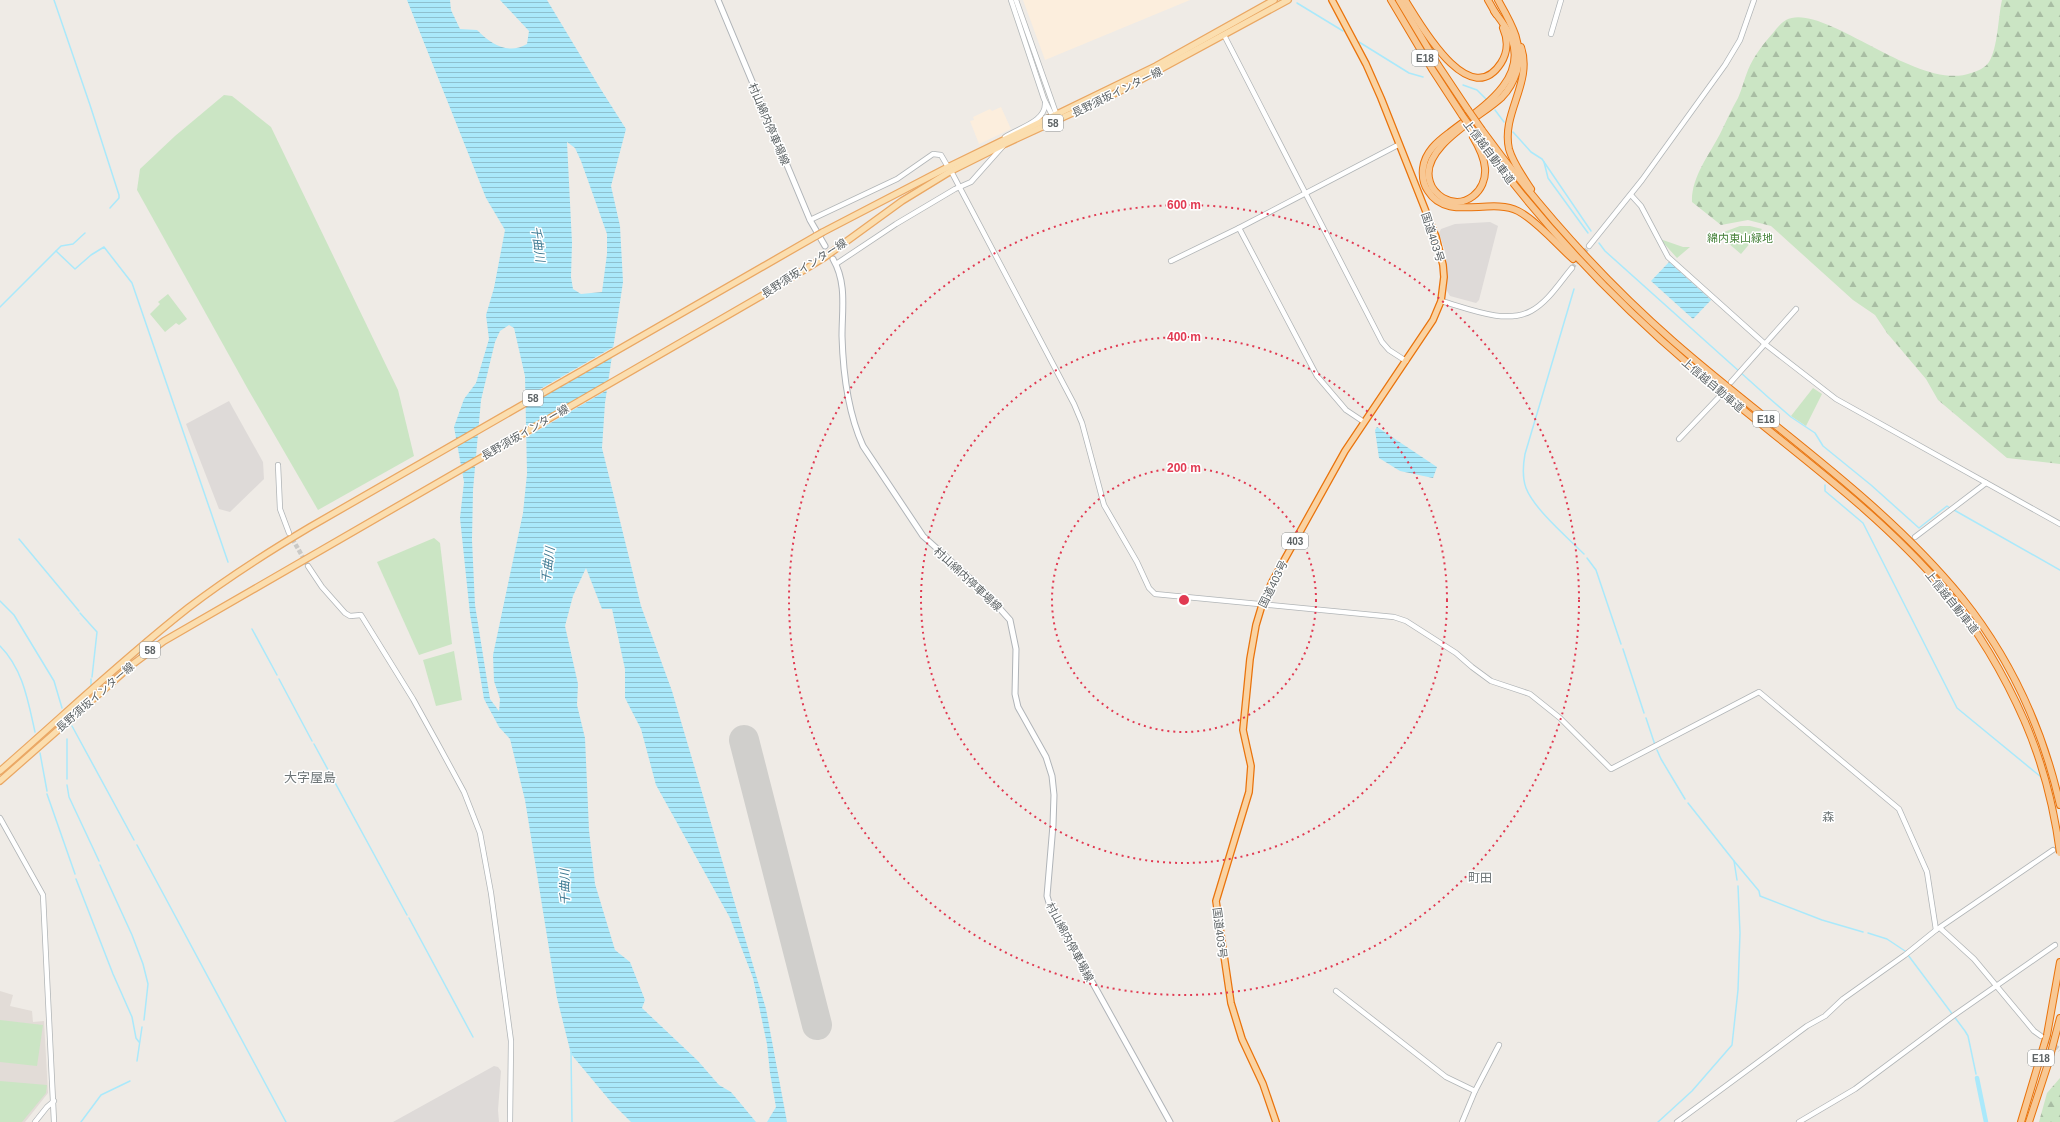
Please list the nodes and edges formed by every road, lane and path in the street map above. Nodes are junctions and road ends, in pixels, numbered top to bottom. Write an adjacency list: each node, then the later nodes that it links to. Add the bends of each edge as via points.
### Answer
1 (718, 0): 29 (main road, 村山綿内停車場線)
2 (1011, 0): 18 (street)
3 (1016, 0): 19 (street)
4 (1274, 0): 19 (main road, 長野須坂インター線 / 58, via 1156,66)
5 (1288, 0): 17 (main road, 長野須坂インター線 / 58)
6 (1332, 0): 24 (highway, 国道403号 / 403, via 1366,64)
7 (1391, 0): 21 (highway, E18)
8 (1399, 0): 36 (highway, 上信越自動車道 / E18, bridge, via 1434,59 1482,130 1523,185)
9 (1405, 0): 14 (highway, via 1447,60 1471,76 1490,74 1504,57 1505,32)
10 (1488, 0): 14 (highway)
11 (1498, 0): 15 (highway)
12 (1561, 0): 16 (street)
13 (1754, 0): 28 (street, via 1740,40 1725,65)
14 (1494, 11): 38 (highway, via 1513,42 1514,56 1510,76 1499,93 1432,147 1423,165 1424,184 1430,194 1444,205 1457,208 1496,206 1519,212)
15 (1515, 31): 21 (highway, via 1520,56 1511,85 1497,101 1442,145 1430,161 1429,180 1435,191 1444,198 1455,201 1467,199 1481,188 1485,176 1484,162); 36 (highway, via 1524,56 1525,68 1509,124 1508,142 1512,156 1532,190)
16 (1551, 34)
17 (1224, 35): 20 (main road, 長野須坂インター線 / 58, via 1120,91); 27 (street)
18 (1044, 99): 19 (street); 22 (street, via 1045,108 1042,116)
19 (1055, 115): 20 (street); 22 (main road, 長野須坂インター線 / 58)
20 (1056, 121): 23 (main road, 長野須坂インター線 / 58)
21 (1474, 136): 38 (highway, 上信越自動車道 / E18, via 1540,218)
22 (999, 142): 25 (main road, 長野須坂インター線 / 58)
23 (1005, 144): 25 (main road, 長野須坂インター線 / 58); 26 (street, via 978,175)
24 (1398, 145): 27 (street); 39 (highway, 国道403号 / 403, via 1436,237 1443,265)
25 (950, 169): 26 (street); 29 (street, via 941,155 933,154 897,179); 54 (main road, 長野須坂インター線 / 58, bridge, via 823,232 311,526 255,561 188,608); 55 (main road, 長野須坂インター線 / 58, via 825,257 763,295 148,652)
26 (960, 188): 35 (street, via 896,224); 53 (street, via 1074,404 1082,423 1104,505 1149,588 1155,594)
27 (1306, 193): 30 (street); 42 (street, via 1382,342)
28 (1631, 195): 32 (street); 41 (street, via 1641,206 1668,257)
29 (810, 220): 31 (main road, 村山綿内停車場線)
30 (1238, 228): 34 (street); 45 (street, via 1317,376 1346,410)
31 (825, 246)
32 (1589, 246)
33 (833, 259): 35 (main road, 村山綿内停車場線)
34 (1171, 260)
35 (836, 264): 73 (main road, 村山綿内停車場線, via 844,286 842,337 848,396 857,432 863,446 923,536 984,591 1010,620 1016,649 1018,707 1046,757 1052,776 1053,825 1047,896 1050,906)
36 (1595, 266): 56 (highway, 上信越自動車道 / E18, via 1672,340 1845,483 1901,533 1962,598 2013,676 2033,718)
37 (1572, 268): 39 (street, via 1545,300 1521,315 1487,313)
38 (1616, 298): 59 (highway, 上信越自動車道 / E18, bridge, via 1693,369 1860,506 1922,566 1955,604 1985,645 2026,722 2044,774)
39 (1441, 301): 42 (highway, 国道403号 / 403, via 1433,320)
40 (1796, 309): 41 (street)
41 (1765, 344): 43 (street); 48 (street, via 1836,399)
42 (1406, 361): 45 (highway, 国道403号 / 403)
43 (1731, 382)
44 (1718, 398): 46 (street)
45 (1364, 422): 53 (highway, 国道403号 / 403, via 1345,451 1272,582)
46 (1679, 439)
47 (278, 465): 50 (street, via 280,509)
48 (1986, 483): 49 (street); 51 (street)
49 (2060, 524)
50 (289, 533)
51 (1915, 538)
52 (308, 566): 72 (street, via 325,591 345,613 350,616 361,615 439,746 464,792 480,832 511,1041)
53 (1262, 605): 60 (street, via 1388,615 1406,621 1456,653 1491,681 1530,694 1560,718 1611,769 1759,692 1899,809 1927,872); 74 (highway, 国道403号 / 403, via 1250,659 1244,717 1244,737 1251,766 1249,792 1216,901 1231,1003 1242,1039 1263,1084)
54 (0, 771)
55 (0, 781)
56 (2060, 805)
57 (0, 818): 69 (street, via 43,895)
58 (2053, 850): 60 (street)
59 (2060, 853)
60 (1938, 929): 63 (street, via 1974,959); 76 (street, via 1843,999 1825,1016 1807,1026)
61 (2055, 945): 63 (street)
62 (2060, 962): 78 (highway, E18, via 2041,1060)
63 (1997, 985): 66 (street, via 2034,1031); 77 (street, via 1855,1089)
64 (1336, 991): 68 (street, via 1446,1077)
65 (2060, 1018): 79 (highway, E18)
66 (2041, 1036)
67 (1499, 1045): 68 (street)
68 (1475, 1091): 75 (street)
69 (54, 1101): 70 (street); 71 (street)
70 (34, 1122)
71 (54, 1122)
72 (510, 1122)
73 (1170, 1122)
74 (1276, 1122)
75 (1462, 1122)
76 (1677, 1122)
77 (1799, 1122)
78 (2021, 1122)
79 (2029, 1122)

